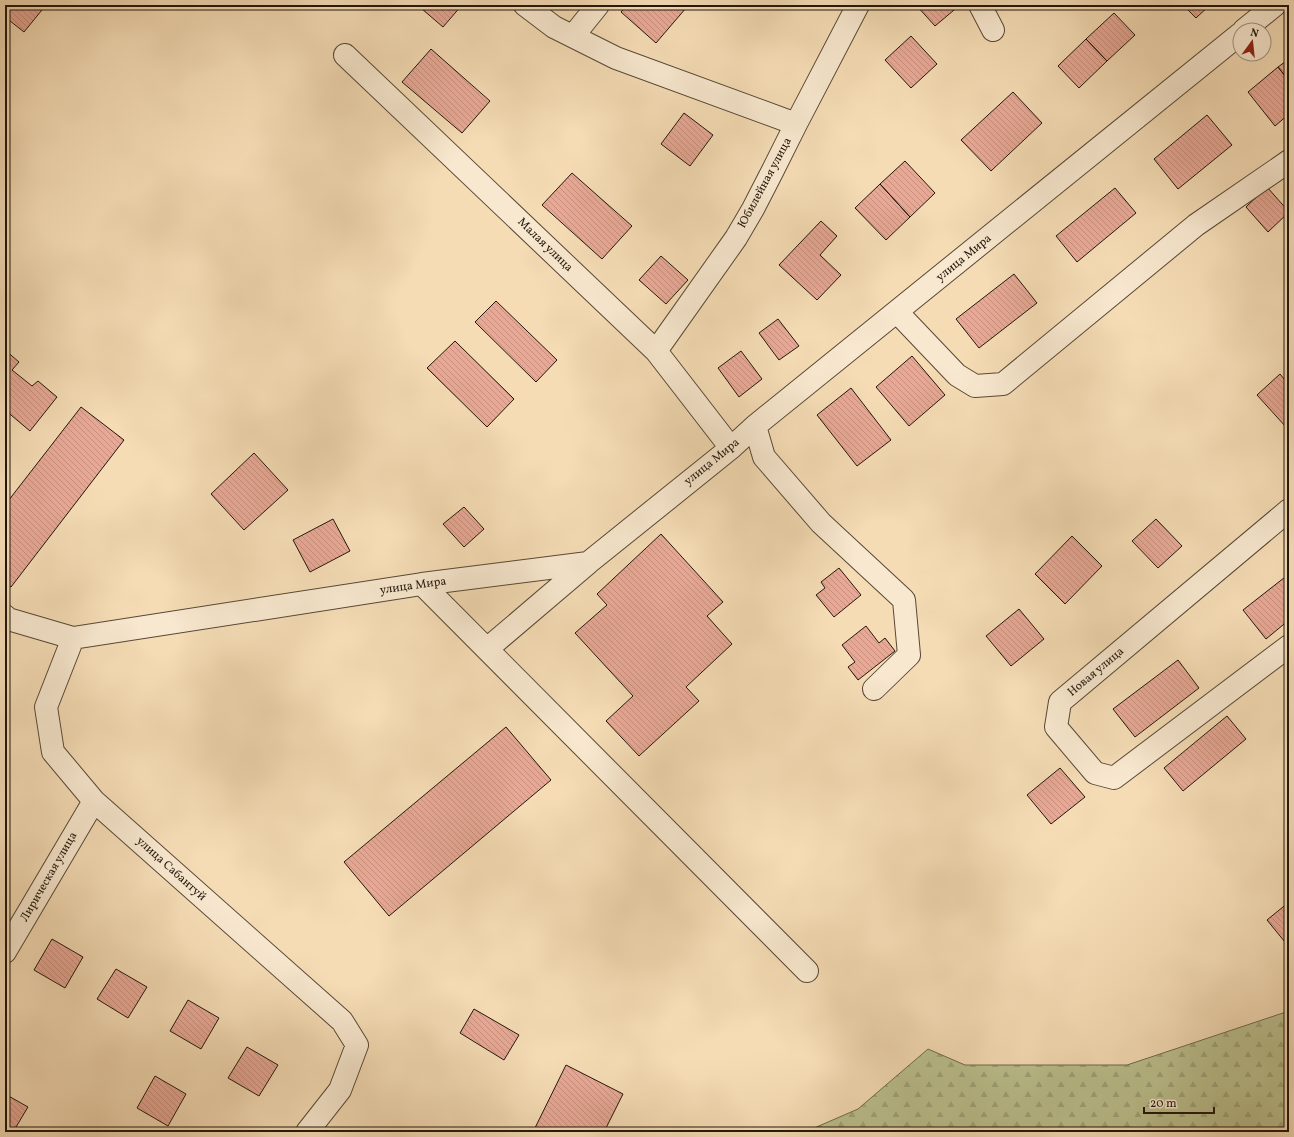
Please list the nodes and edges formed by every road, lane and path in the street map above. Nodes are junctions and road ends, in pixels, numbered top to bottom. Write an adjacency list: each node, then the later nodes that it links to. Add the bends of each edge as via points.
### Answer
1 (525, 5): 8 (street, via 554,27)
2 (598, 5): 8 (street)
3 (858, 5): 11 (street, Юбилейная улица)
4 (980, 5): 7 (street)
5 (1275, 5): 6 (street)
6 (1254, 22)
7 (993, 30)
8 (573, 36): 11 (street, via 616,58)
9 (1232, 40): 13 (street, улица Мира)
10 (345, 55): 14 (street, Малая улица)
11 (796, 124): 14 (street, Юбилейная улица, via 736,238)
12 (1289, 161): 13 (street, via 1196,225 1003,384 975,386 957,375)
13 (897, 312): 15 (street, улица Мира)
14 (656, 351): 16 (street, Малая улица)
15 (756, 426): 16 (street, улица Мира); 24 (street, via 764,458 821,523 904,600 909,655)
16 (731, 448): 18 (street, улица Мира)
17 (1289, 510): 22 (street, Новая улица, via 1060,702 1056,727 1095,773 1114,778)
18 (588, 563): 19 (street, улица Мира); 23 (street)
19 (422, 584): 21 (street, улица Мира); 23 (street)
20 (5, 616): 21 (street)
21 (73, 638): 25 (street, улица Сабантуй, via 46,707 53,752)
22 (1289, 646)
23 (487, 649): 27 (street)
24 (874, 689)
25 (94, 801): 26 (street, Лирическая улица); 28 (street, улица Сабантуй, via 342,1021 357,1045 340,1090)
26 (5, 952)
27 (807, 971)
28 (307, 1132)

